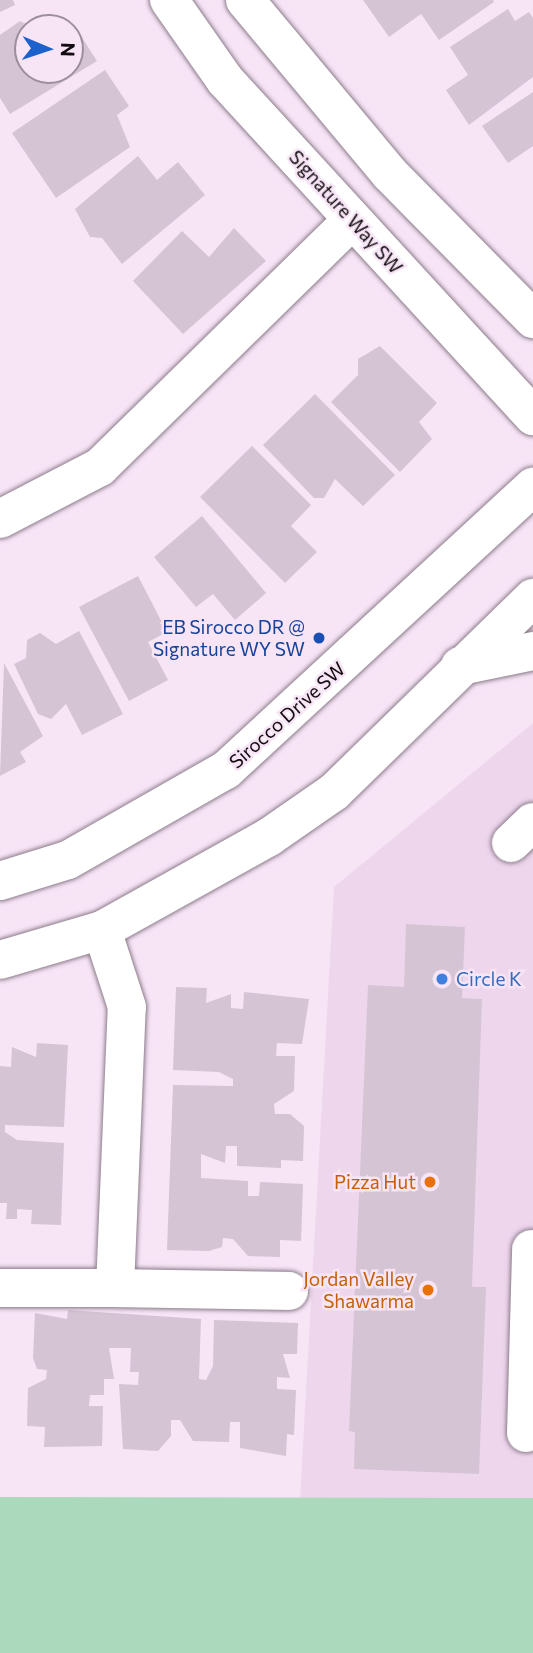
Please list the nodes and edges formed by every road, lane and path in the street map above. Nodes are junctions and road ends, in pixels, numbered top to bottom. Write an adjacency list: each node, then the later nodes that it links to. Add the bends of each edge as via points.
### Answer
1 (169, 0): 3 (street, Signature Way SW, via 225,80)
2 (245, 0): 4 (street, via 390,174)
3 (352, 220): 5 (street, Signature Way SW); 7 (street, via 100,467)
4 (526, 307)
5 (533, 416)
6 (533, 487): 11 (street, Sirocco Drive SW, via 226,770 68,860)
7 (0, 519)
8 (533, 598): 10 (street)
9 (533, 651): 10 (street)
10 (460, 666): 12 (street, via 334,792 183,890)
11 (0, 881)
12 (102, 930): 13 (street); 16 (street, via 127,1007)
13 (0, 960)
14 (531, 1249): 18 (street)
15 (0, 1288): 16 (street)
16 (116, 1288): 17 (street)
17 (289, 1291)
18 (526, 1433)

